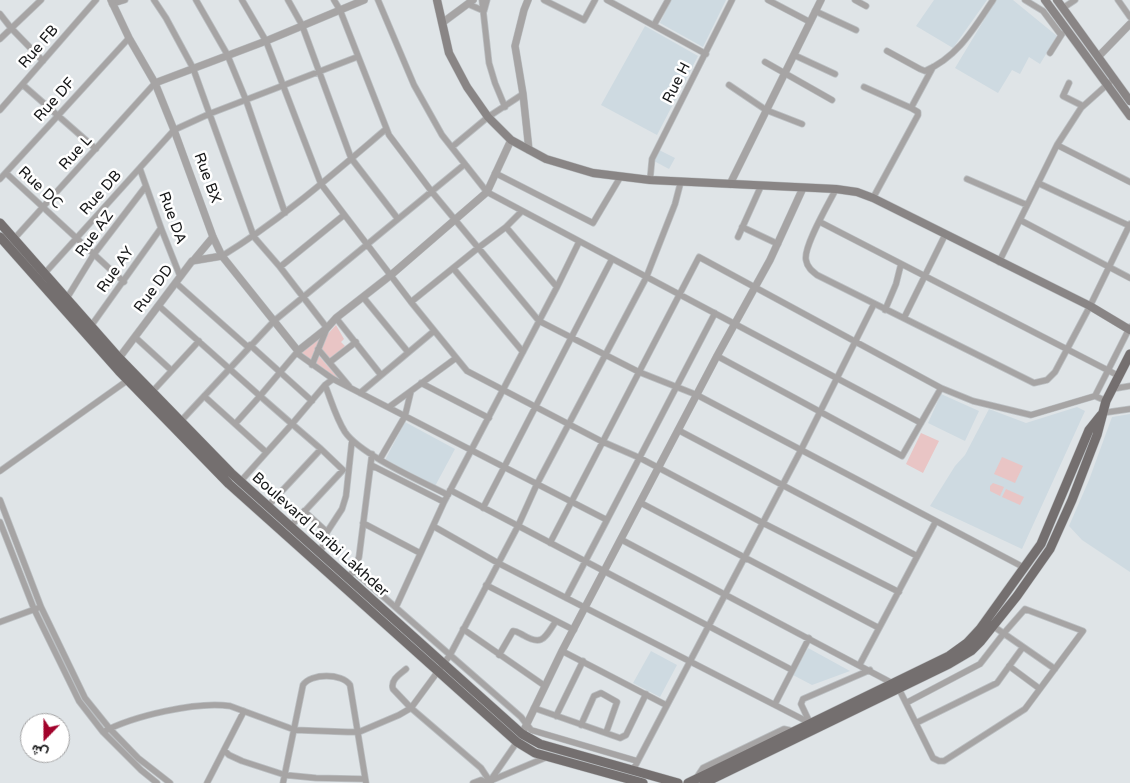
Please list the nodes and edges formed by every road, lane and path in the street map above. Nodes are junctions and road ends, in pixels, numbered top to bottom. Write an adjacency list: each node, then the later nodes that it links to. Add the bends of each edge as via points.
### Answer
1 (40, 0): 44 (street)
2 (96, 0): 58 (street, Rue FB)
3 (125, 0): 29 (street)
4 (154, 0): 61 (street)
5 (196, 0): 53 (street)
6 (242, 0): 50 (street)
7 (288, 0): 42 (street)
8 (334, 0): 33 (street)
9 (364, 0): 33 (street)
10 (378, 0): 93 (street, via 414,85)
11 (437, 0): 40 (main road)
12 (482, 0): 35 (street)
13 (487, 0): 35 (street)
14 (528, 0): 75 (street, via 515,46)
15 (544, 0): 16 (street, via 584,20)
16 (595, 0)
17 (607, 0): 43 (street)
18 (668, 0): 43 (street)
19 (732, 0): 54 (street, Rue H)
20 (768, 0): 39 (street)
21 (821, 0): 36 (street)
22 (855, 0): 31 (street)
23 (993, 0): 60 (street, via 960,47)
24 (1025, 0): 34 (street)
25 (1045, 0): 34 (main road)
26 (1057, 0): 32 (main road)
27 (1075, 0): 32 (street)
28 (1118, 0): 38 (street)
29 (112, 2): 48 (street, Rue BX)
30 (471, 2): 35 (street); 40 (street)
31 (866, 6)
32 (1063, 8): 57 (main road)
33 (340, 10): 42 (street); 56 (street)
34 (1047, 10): 46 (main road); 47 (street)
35 (484, 11): 79 (street, via 489,63)
36 (815, 11): 39 (street); 45 (street)
37 (0, 14): 44 (street)
38 (1130, 17)
39 (810, 22): 55 (street)
40 (442, 23): 87 (main road, via 449,53)
41 (1130, 24): 57 (street)
42 (302, 25): 50 (street); 62 (street)
43 (654, 25): 54 (street)
44 (10, 28): 49 (street); 58 (street)
45 (856, 30)
46 (1068, 30): 47 (street); 70 (main road)
47 (1061, 35): 52 (street)
48 (129, 38): 66 (street, Rue BX); 85 (street, Rue DF)
49 (0, 39)
50 (266, 41): 53 (street); 71 (street)
51 (887, 51): 60 (street, via 920,70)
52 (1050, 53)
53 (227, 54): 61 (street); 76 (street)
54 (706, 54): 104 (street, Rue H, via 652,159)
55 (794, 55): 63 (street); 64 (street)
56 (357, 57): 62 (street); 89 (street)
57 (1098, 57): 65 (main road)
58 (43, 61): 68 (street, Rue FB)
59 (765, 62): 63 (street)
60 (933, 67): 81 (street)
61 (192, 68): 66 (street); 84 (street)
62 (319, 71): 71 (street); 96 (street)
63 (784, 73): 77 (street); 83 (street)
64 (835, 74)
65 (1114, 80): 70 (street); 73 (main road)
66 (155, 82): 90 (street, Rue BX); 94 (street, Rue L)
67 (1069, 83): 80 (street, via 1063,96)
68 (23, 85): 82 (street, Rue FB); 85 (street)
69 (729, 85): 83 (street)
70 (1107, 85): 80 (street); 86 (main road)
71 (282, 86): 76 (street); 108 (street)
72 (864, 87): 81 (street)
73 (1121, 88): 74 (street); 78 (main road)
74 (1130, 91)
75 (523, 94): 79 (street); 95 (street)
76 (246, 100): 84 (street); 120 (street)
77 (832, 100)
78 (1130, 101)
79 (505, 106): 87 (street)
80 (1083, 106): 92 (street)
81 (911, 108): 116 (street, via 918,115)
82 (0, 110)
83 (766, 110): 88 (street); 109 (street)
84 (209, 114): 90 (street); 135 (street)
85 (58, 116): 94 (street); 99 (street, Rue DF)
86 (1130, 116)
87 (488, 117): 91 (main road); 93 (street)
88 (802, 124)
89 (386, 129): 96 (street); 114 (street)
90 (174, 130): 98 (street, Rue DB); 134 (street, Rue BX)
91 (511, 140): 95 (main road); 100 (street)
92 (1057, 145): 106 (street); 107 (street)
93 (452, 147): 97 (street)
94 (96, 149): 118 (street, Rue L)
95 (529, 150): 101 (main road, via 546,159 593,173)
96 (351, 158): 108 (street); 122 (street)
97 (465, 164): 114 (street); 115 (street)
98 (140, 169): 110 (street, Rue DA); 137 (street, Rue DB)
99 (6, 173): 102 (street, Rue DF); 118 (street, Rue DC)
100 (496, 173): 101 (street, via 593,223); 115 (street)
101 (621, 176): 104 (main road)
102 (0, 179)
103 (967, 179): 117 (street)
104 (650, 180): 105 (main road)
105 (681, 181): 109 (main road); 154 (street, via 676,204)
106 (1130, 182)
107 (1038, 183): 117 (street); 127 (street)
108 (321, 184): 120 (street); 121 (street)
109 (730, 184): 111 (main road)
110 (146, 186): 130 (street, Rue DA); 142 (street, Rue AZ)
111 (761, 186): 112 (main road); 128 (street)
112 (803, 188): 113 (main road); 139 (street)
113 (836, 189): 116 (main road); 125 (street)
114 (432, 192): 122 (street); 123 (street)
115 (486, 192): 119 (street); 123 (street)
116 (873, 198): 131 (main road)
117 (1028, 205): 124 (street)
118 (42, 208): 136 (street, Rue L); 137 (street, Rue DC)
119 (522, 211): 129 (street); 138 (street)
120 (284, 213): 135 (street)
121 (344, 215): 140 (street); 148 (street)
122 (398, 219): 140 (street)
123 (456, 220): 141 (street); 152 (street)
124 (1020, 220): 146 (street); 149 (street)
125 (820, 222): 147 (street); 165 (street, via 806,252 809,268)
126 (0, 223): 136 (main road, Boulevard Laribi Lakhder)
127 (1130, 225): 149 (street)
128 (742, 226): 132 (street); 139 (street)
129 (506, 227): 141 (street); 158 (street)
130 (161, 228): 156 (street, Rue DA); 157 (street, Rue AY)
131 (945, 235): 146 (main road); 153 (street)
132 (738, 236)
133 (0, 237): 194 (main road, Boulevard Laribi Lakhder)
134 (212, 237): 143 (street, Rue BX); 145 (street)
135 (254, 237): 143 (street); 148 (street)
136 (14, 239): 151 (main road, Boulevard Laribi Lakhder)
137 (76, 239): 142 (street, Rue DC); 151 (street, Rue DB)
138 (579, 242): 144 (street); 158 (street)
139 (778, 244): 159 (street)
140 (368, 245): 152 (street); 161 (street)
141 (478, 248): 150 (street); 173 (street)
142 (94, 254): 157 (street, Rue DC); 163 (street, Rue AZ)
143 (222, 256): 145 (street, Rue DD); 172 (street, Rue BX)
144 (612, 259): 154 (street); 180 (street)
145 (192, 261): 156 (street, Rue DD)
146 (999, 262): 167 (main road)
147 (901, 264): 153 (street); 168 (street)
148 (280, 267): 161 (street)
149 (1109, 267): 155 (street); 167 (street)
150 (454, 268): 164 (street); 189 (street)
151 (45, 273): 163 (main road, Boulevard Laribi Lakhder)
152 (391, 276): 162 (street); 164 (street)
153 (924, 276): 171 (street); 186 (street)
154 (646, 278): 160 (street); 191 (street)
155 (1130, 278)
156 (178, 279): 166 (street, Rue DD); 184 (street)
157 (124, 282): 175 (street, Rue AY)
158 (557, 287): 173 (street)
159 (754, 287): 160 (street, via 699,257); 174 (street); 183 (street)
160 (679, 295): 169 (street); 200 (street)
161 (304, 297): 172 (street); 176 (street)
162 (363, 297): 170 (street); 188 (street)
163 (67, 298): 175 (main road, Boulevard Laribi Lakhder)
164 (411, 302): 178 (street)
165 (874, 304): 168 (street); 183 (street)
166 (159, 306): 179 (street, Rue DD); 181 (street)
167 (1090, 306): 177 (main road); 186 (street)
168 (885, 310): 171 (street)
169 (715, 313): 174 (street); 209 (street)
170 (336, 318): 176 (street); 182 (street)
171 (904, 318): 186 (street, via 1034,383 1043,382 1053,375)
172 (274, 321): 184 (street); 187 (street, Rue BX)
173 (539, 321): 180 (street); 189 (street)
174 (735, 323): 192 (street); 204 (street)
175 (91, 326): 194 (main road, Boulevard Laribi Lakhder)
176 (327, 328): 185 (street); 187 (street)
177 (1130, 329): 199 (street)
178 (434, 331): 188 (street); 193 (street)
179 (136, 337): 194 (street, Rue DD); 198 (street)
180 (572, 338): 191 (street); 225 (street)
181 (199, 341): 197 (street); 198 (street)
182 (356, 342): 195 (street); 202 (street)
183 (855, 342): 204 (street); 212 (street)
184 (249, 346): 197 (street); 201 (street)
185 (318, 350): 195 (street); 196 (street)
186 (1067, 350): 199 (street)
187 (298, 352): 196 (street); 201 (street)
188 (408, 352): 202 (street)
189 (523, 352): 214 (street)
190 (1130, 354): 203 (main road)
191 (606, 355): 200 (street); 235 (street)
192 (717, 356): 218 (street); 227 (street)
193 (456, 358): 207 (street); 214 (street, via 467,371)
194 (116, 361): 206 (main road, Boulevard Laribi Lakhder); 216 (main road, Boulevard Laribi Lakhder)
195 (330, 362): 211 (street)
196 (312, 365): 205 (street)
197 (229, 368): 219 (street); 220 (street)
198 (171, 370): 216 (street)
199 (1108, 370): 203 (street); 221 (street)
200 (639, 372): 209 (street); 238 (street)
201 (280, 373): 220 (street); 222 (street)
202 (381, 375): 217 (street)
203 (1119, 376): 213 (main road)
204 (837, 378): 227 (street); 232 (street)
205 (333, 379): 208 (street); 211 (street)
206 (128, 380): 249 (street); 311 (main road, Boulevard Laribi Lakhder, via 243,498)
207 (421, 383): 215 (street); 230 (street)
208 (326, 385): 222 (street); 237 (street, via 336,414)
209 (677, 386): 218 (street); 244 (street)
210 (1130, 386): 213 (street)
211 (350, 388): 217 (street)
212 (941, 388): 221 (street, via 973,401 1031,415); 232 (street)
213 (1112, 389): 223 (main road)
214 (503, 390): 225 (street); 230 (street)
215 (411, 391): 224 (street); 229 (street)
216 (152, 392): 231 (main road, Boulevard Laribi Lakhder)
217 (360, 393): 224 (street)
218 (697, 395): 236 (street); 241 (street)
219 (204, 396): 231 (street); 233 (street)
220 (260, 396): 233 (street); 234 (street)
221 (1095, 396): 223 (street)
222 (312, 401): 234 (street)
223 (1106, 401): 228 (main road)
224 (389, 407): 229 (street)
225 (536, 407): 235 (street); 247 (street)
226 (1130, 409): 228 (street)
227 (820, 411): 232 (street, via 902,456); 241 (street)
228 (1102, 412): 280 (main road, via 1089,430 1050,527); 283 (main road, via 1097,435 1056,537)
229 (405, 416): 240 (street); 245 (street)
230 (488, 418): 240 (street)
231 (180, 422): 250 (main road, Boulevard Laribi Lakhder)
232 (921, 423)
233 (235, 424): 242 (street)
234 (292, 424): 239 (street); 242 (street)
235 (568, 424): 238 (street); 251 (street)
236 (678, 430): 248 (street); 252 (street)
237 (352, 440): 243 (street); 269 (street, via 346,496 342,509)
238 (601, 441): 244 (street); 255 (street)
239 (320, 449): 258 (street); 260 (street, via 343,470)
240 (472, 450): 247 (street); 253 (street)
241 (801, 450): 252 (street); 262 (street)
242 (266, 452): 250 (street)
243 (372, 454): 245 (street); 246 (street)
244 (640, 458): 248 (street); 261 (street)
245 (380, 460): 253 (street)
246 (371, 465): 256 (street); 264 (street)
247 (504, 467): 251 (street); 259 (street)
248 (659, 468): 257 (street); 265 (street)
249 (0, 471)
250 (240, 482): 258 (main road, Boulevard Laribi Lakhder)
251 (537, 484): 255 (street); 267 (street)
252 (782, 485): 265 (street); 276 (street)
253 (449, 492): 256 (street); 259 (street)
254 (0, 500): 270 (street)
255 (571, 501): 261 (street); 273 (street)
256 (444, 502): 266 (street)
257 (641, 503): 272 (street); 277 (street)
258 (267, 507): 268 (main road, Boulevard Laribi Lakhder)
259 (483, 508): 267 (street)
260 (304, 511): 268 (street); 269 (street)
261 (607, 520): 278 (street)
262 (936, 521): 276 (street); 280 (street)
263 (0, 522): 271 (street)
264 (363, 523): 274 (street); 281 (street)
265 (762, 523): 277 (street); 286 (street)
266 (433, 526): 274 (street); 279 (street)
267 (518, 526): 273 (street); 279 (street)
268 (290, 527): 275 (main road, Boulevard Laribi Lakhder)
269 (327, 532): 275 (street)
270 (14, 536): 271 (street); 289 (street)
271 (3, 540): 292 (street)
272 (622, 540): 282 (street); 287 (street)
273 (550, 543): 278 (street)
274 (420, 553): 290 (street)
275 (320, 554): 284 (main road, Boulevard Laribi Lakhder)
276 (917, 556): 286 (street)
277 (744, 558): 287 (street); 297 (street)
278 (586, 561): 282 (street); 288 (street)
279 (498, 563): 285 (street); 288 (street)
280 (1025, 568): 283 (main road); 295 (main road)
281 (354, 571): 284 (street); 290 (street)
282 (605, 572): 291 (street); 296 (street)
283 (1034, 573): 295 (main road)
284 (347, 578): 311 (main road, Boulevard Laribi Lakhder)
285 (486, 585): 293 (street); 298 (street)
286 (899, 592): 297 (street)
287 (726, 593): 296 (street); 301 (street)
288 (566, 598): 291 (street)
289 (41, 607): 292 (street); 331 (street, via 85,698)
290 (396, 607): 304 (street)
291 (585, 608): 299 (street); 307 (street)
292 (34, 609): 294 (street); 333 (street, via 78,701)
293 (556, 621): 299 (street); 305 (street, via 544,639 538,642 512,631)
294 (0, 622)
295 (989, 624): 300 (street); 308 (main road, via 976,647); 317 (main road, via 958,650)
296 (708, 626): 307 (street); 314 (street)
297 (879, 628): 309 (street)
298 (463, 629): 304 (street); 305 (street)
299 (574, 630): 303 (street)
300 (1004, 633): 302 (street); 313 (street, via 1025,609 1083,631); 316 (street, via 980,664)
301 (810, 638): 309 (street); 314 (street)
302 (1023, 647): 310 (street); 313 (street)
303 (562, 651): 306 (street); 318 (street)
304 (450, 655): 311 (street); 336 (street, via 521,716)
305 (499, 655): 318 (street)
306 (583, 661): 320 (street); 327 (street)
307 (690, 661): 322 (street); 323 (street)
308 (956, 661): 316 (street); 317 (main road)
309 (860, 664): 315 (street)
310 (1009, 666): 319 (street); 328 (street, via 997,683)
311 (441, 667): 324 (street); 336 (main road, Boulevard Laribi Lakhder)
312 (406, 669): 324 (street, via 392,685)
313 (1055, 669): 319 (street)
314 (792, 670): 322 (street)
315 (870, 670): 317 (street); 330 (street, via 803,699)
316 (964, 672): 321 (street)
317 (895, 684): 321 (street); 330 (main road)
318 (545, 686): 325 (street)
319 (1040, 688): 328 (street, via 1020,713 944,761 933,758)
320 (646, 694): 323 (street); 335 (street, via 626,735 620,738)
321 (906, 703): 328 (street)
322 (774, 704): 330 (street)
323 (666, 705): 339 (street)
324 (411, 708): 334 (street); 344 (street, via 481,768)
325 (534, 708): 327 (street); 336 (street)
326 (244, 711): 331 (street, via 208,705 154,713); 332 (street); 337 (street)
327 (556, 716): 329 (street)
328 (916, 723)
329 (581, 725): 335 (street); 335 (street, via 594,696 601,693 617,702)
330 (812, 727): 341 (main road); 342 (main road, via 793,731)
331 (110, 728): 333 (street); 346 (street, via 138,758)
332 (295, 730): 334 (street); 334 (street, via 303,685 312,678 330,676 343,678 350,685); 340 (street)
333 (103, 732): 345 (street)
334 (359, 732): 343 (street)
335 (606, 733)
336 (522, 734): 338 (main road, Boulevard Laribi Lakhder, via 528,750); 339 (main road, Boulevard Laribi Lakhder, via 540,744); 344 (street)
337 (224, 750): 340 (street, via 229,755); 347 (street)
338 (548, 756): 344 (street); 350 (main road, Boulevard Laribi Lakhder)
339 (635, 765): 351 (main road, Boulevard Laribi Lakhder)
340 (285, 774): 343 (street); 348 (street)
341 (716, 779): 342 (main road)
342 (700, 780): 352 (main road)
343 (366, 781)
344 (488, 782): 349 (street)
345 (157, 783)
346 (170, 783)
347 (207, 783)
348 (283, 783)
349 (473, 783)
350 (643, 783)
351 (678, 783)
352 (688, 783)

